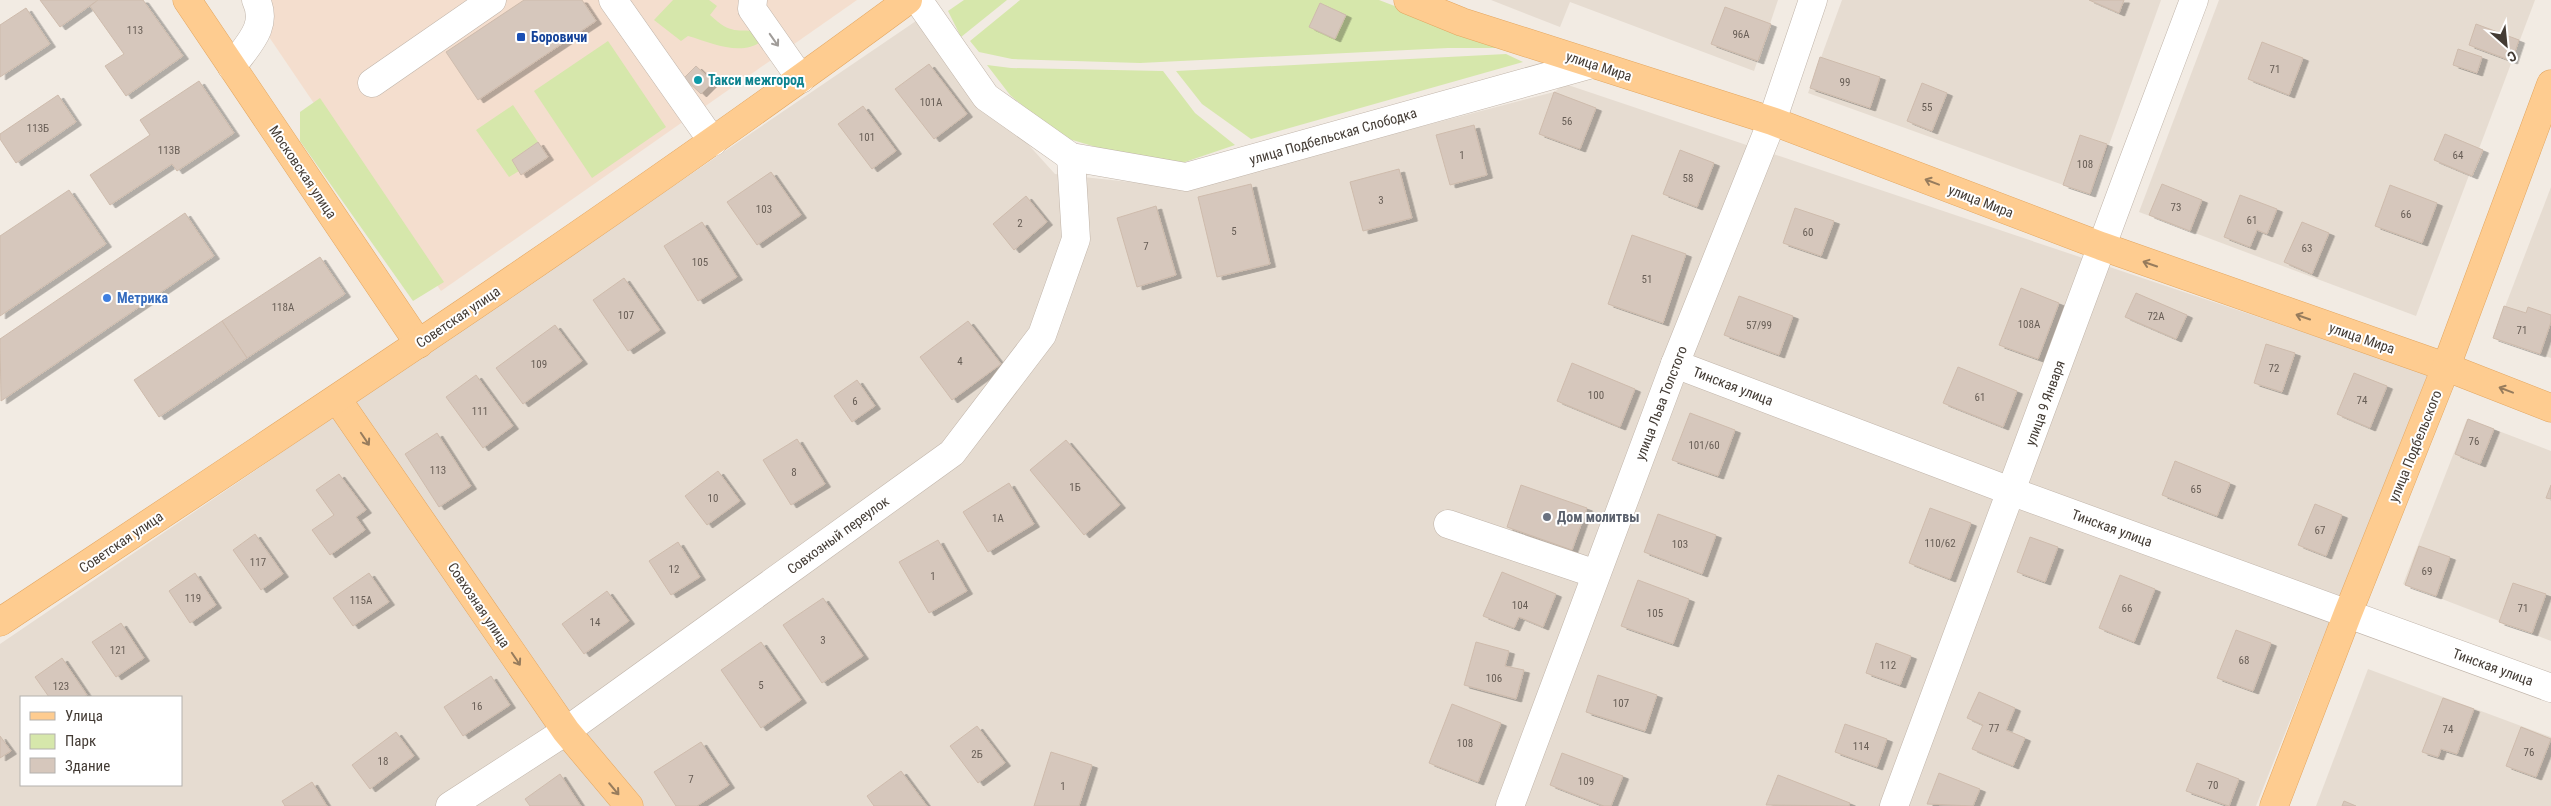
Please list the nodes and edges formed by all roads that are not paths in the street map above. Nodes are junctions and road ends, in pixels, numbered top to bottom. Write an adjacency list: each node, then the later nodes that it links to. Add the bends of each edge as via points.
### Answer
1 (187, 0): 12 (main road, Московская улица)
2 (256, 0): 12 (street, via 261,22)
3 (492, 0): 14 (street)
4 (613, 0): 17 (street)
5 (753, 0): 13 (street, one-way to 13, via 752,9)
6 (908, 0): 13 (main road, Советская улица)
7 (918, 0): 18 (street, via 986,97)
8 (1408, 0): 11 (main road, улица Мира, via 1462,22)
9 (1813, 0): 16 (street, улица Льва Толстого)
10 (2194, 0): 19 (street, улица 9 Января)
11 (1592, 64): 16 (main road, улица Мира); 18 (street, улица Подбельская Слободка, via 1186,177)
12 (232, 67): 20 (main road, Московская улица)
13 (801, 79): 17 (main road, Советская улица)
14 (372, 83)
15 (2551, 84): 22 (main road, улица Подбельского)
16 (1772, 121): 19 (main road, улица Мира, one-way to 16); 21 (street, улица Льва Толстого)
17 (713, 142): 20 (main road, Советская улица)
18 (1071, 157): 31 (street, Совхозный переулок, via 1076,239 1042,336 952,453)
19 (2101, 246): 22 (main road, улица Мира, one-way to 19); 25 (street, улица 9 Января)
20 (419, 344): 23 (main road, Советская улица)
21 (1675, 364): 25 (street, Тинская улица); 27 (street, улица Льва Толстого)
22 (2446, 367): 24 (main road, улица Мира, one-way to 22); 28 (main road, улица Подбельского)
23 (337, 399): 29 (main road, Советская улица); 31 (main road, Совхозная улица, one-way to 31)
24 (2551, 408)
25 (2013, 492): 28 (street, Тинская улица); 35 (street, улица 9 Января)
26 (1448, 524): 27 (street)
27 (1596, 574): 34 (street, улица Льва Толстого)
28 (2348, 613): 30 (street, Тинская улица); 36 (main road, улица Подбельского)
29 (0, 622)
30 (2551, 688)
31 (566, 732): 32 (street, Совхозный переулок); 33 (main road, Совхозная улица, one-way to 33)
32 (450, 806)
33 (629, 806)
34 (1510, 806)
35 (1894, 806)
36 (2274, 806)

